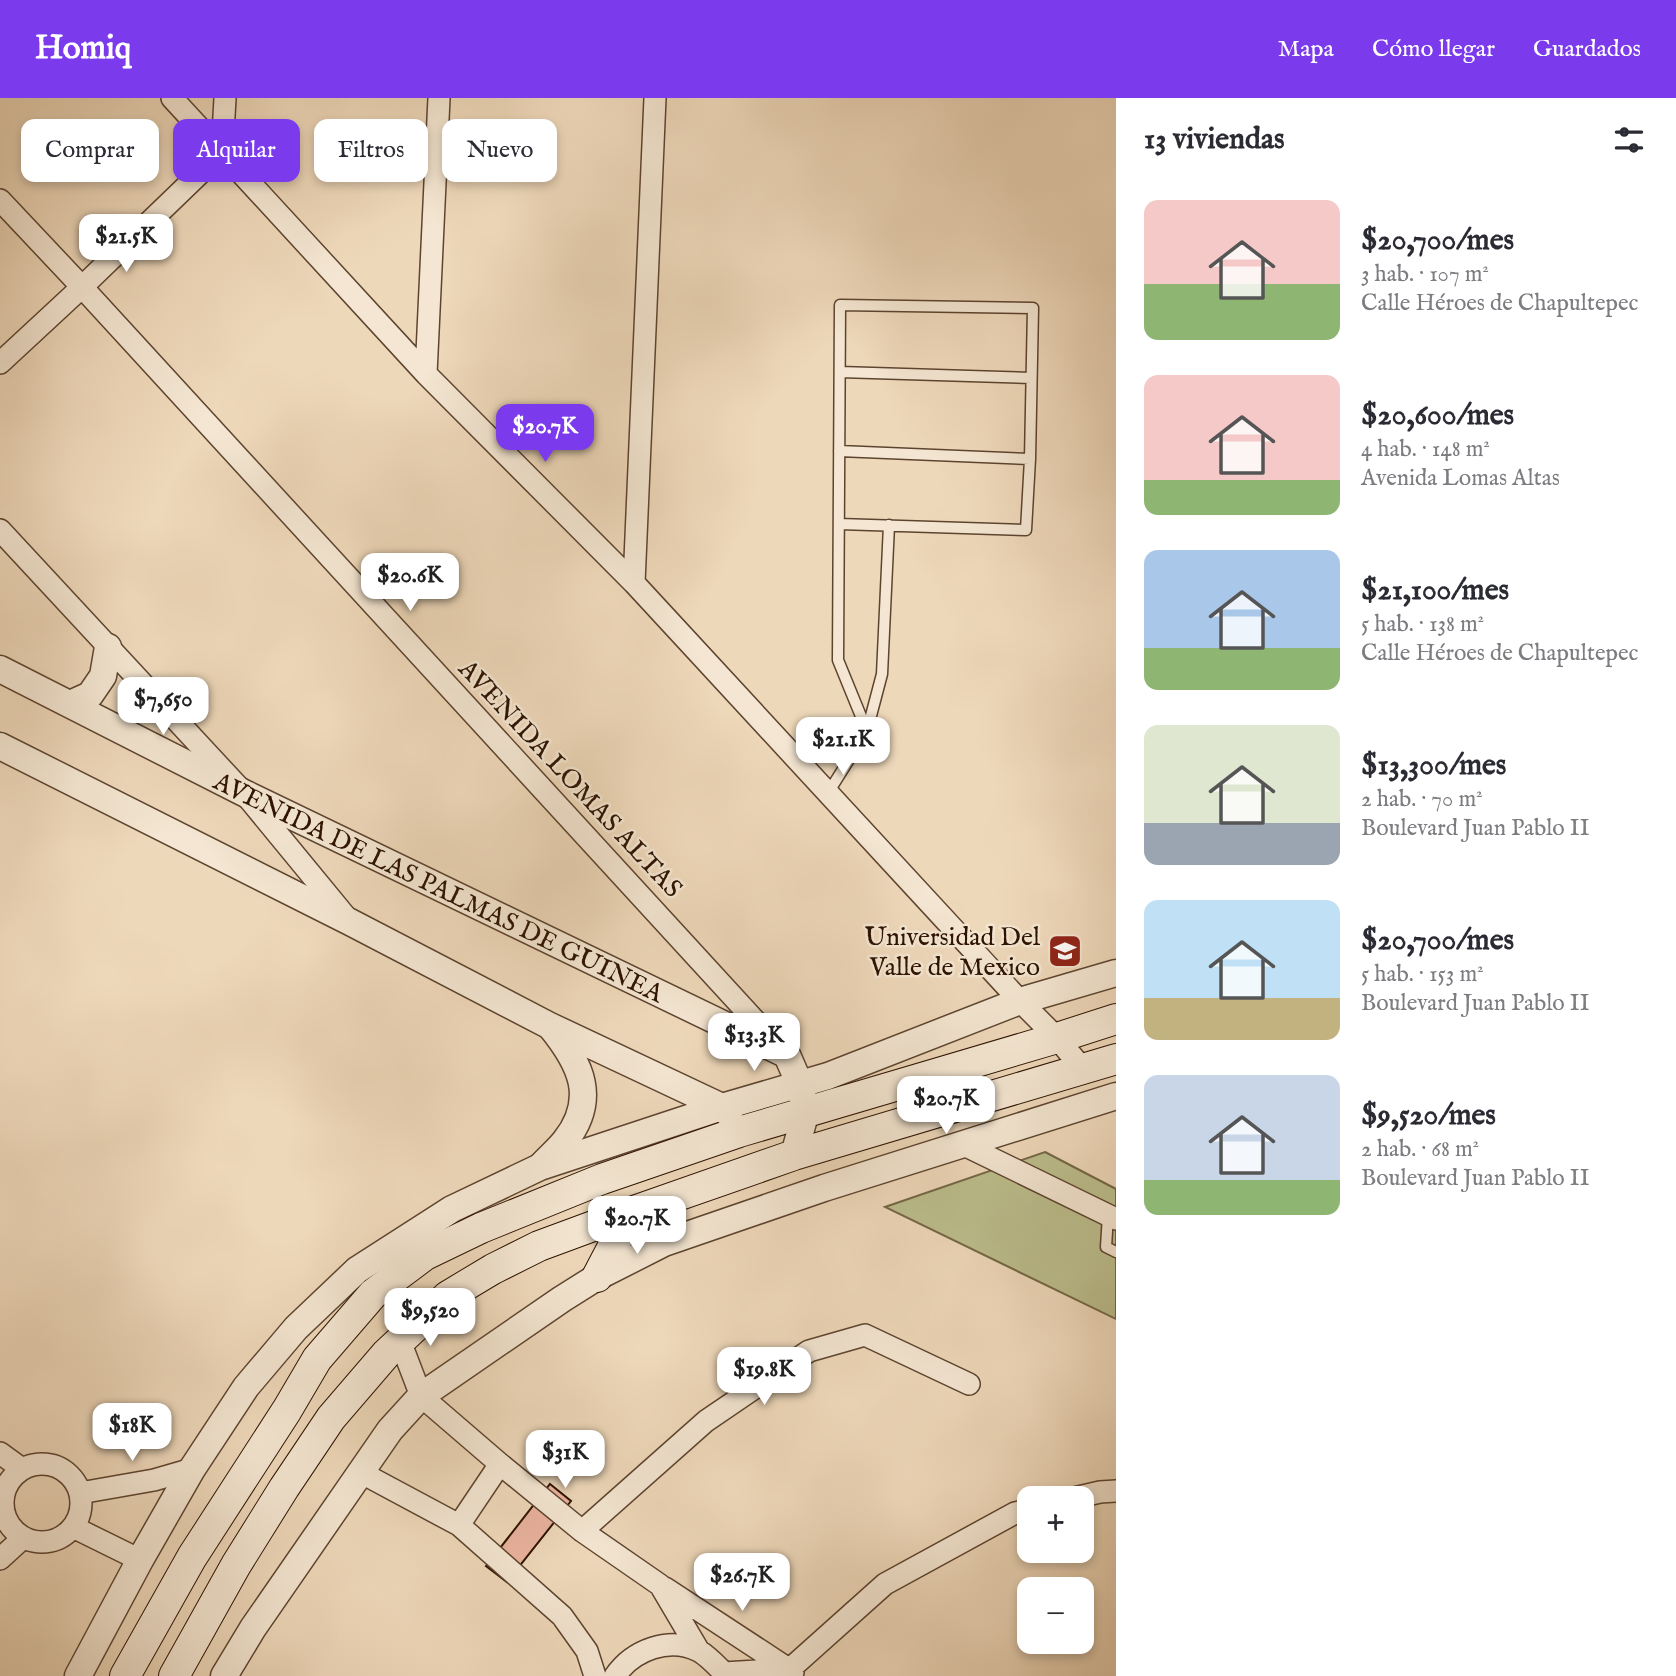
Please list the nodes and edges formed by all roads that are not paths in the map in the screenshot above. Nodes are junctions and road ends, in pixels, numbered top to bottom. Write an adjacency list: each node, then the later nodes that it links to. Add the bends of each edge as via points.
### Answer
1 (172, 98): 5 (street)
2 (225, 98): 6 (street)
3 (439, 98): 13 (street)
4 (655, 98): 20 (street)
5 (191, 119)
6 (224, 119)
7 (191, 182): 10 (street)
8 (250, 182): 13 (street)
9 (0, 200): 10 (street, AVENIDA LOMAS ALTAS)
10 (82, 287): 11 (street); 34 (street, AVENIDA LOMAS ALTAS)
11 (0, 363)
12 (840, 372): 14 (lane); 14 (lane, via 840,305 1033,308); 15 (lane)
13 (426, 374): 20 (street)
14 (1031, 378): 16 (lane)
15 (839, 452): 16 (lane); 17 (lane)
16 (1030, 458): 18 (lane, via 1026,530)
17 (838, 524): 18 (lane); 24 (lane, via 838,660)
18 (889, 525): 24 (lane, via 882,674)
19 (0, 530): 21 (street)
20 (634, 583): 27 (street)
21 (108, 647): 23 (street, via 103,676 90,695); 26 (street)
22 (0, 669): 23 (street, AVENIDA DE LAS PALMAS DE GUINEA)
23 (70, 704): 26 (street, AVENIDA DE LAS PALMAS DE GUINEA)
24 (867, 731): 27 (lane)
25 (0, 746): 28 (street)
26 (244, 793): 28 (street); 34 (street, AVENIDA DE LAS PALMAS DE GUINEA)
27 (828, 793): 30 (street)
28 (350, 922): 32 (street)
29 (1116, 973): 30 (street)
30 (1020, 1001): 33 (street); 38 (street, via 828,1076)
31 (1116, 1019): 33 (main road)
32 (550, 1026): 39 (street); 43 (street, via 578,1068 584,1096 578,1121)
33 (1057, 1038): 36 (street); 38 (main road)
34 (787, 1055): 38 (street)
35 (1116, 1059): 36 (main road)
36 (1082, 1068): 42 (main road)
37 (1116, 1096): 41 (street)
38 (803, 1098): 39 (street); 40 (main road); 42 (street)
39 (722, 1107): 40 (street); 43 (street)
40 (739, 1132): 72 (main road, via 601,1179 481,1228 425,1255 373,1294 317,1359 192,1558)
41 (962, 1144): 45 (street); 47 (street, via 664,1243)
42 (794, 1155): 44 (main road)
43 (540, 1167): 54 (street, via 452,1209 357,1270 296,1328 246,1387)
44 (631, 1212): 47 (main road); 48 (main road, via 539,1246 493,1269 448,1296)
45 (1112, 1217): 46 (lane, via 1106,1247)
46 (1116, 1252)
47 (597, 1277): 50 (street)
48 (400, 1341): 50 (street); 73 (main road, via 331,1418 236,1565)
49 (969, 1384): 63 (street, via 865,1335 809,1351 706,1420)
50 (421, 1396): 52 (street); 55 (street)
51 (0, 1453): 53 (street)
52 (500, 1464): 61 (street); 63 (street)
53 (22, 1469): 57 (street, via 39,1464 57,1466 72,1477); 59 (street, via 7,1485)
54 (192, 1469): 57 (street); 66 (street)
55 (360, 1472): 61 (street); 74 (street)
56 (1116, 1491): 58 (street)
57 (80, 1493): 62 (street, via 80,1511)
58 (1094, 1493)
59 (1, 1506): 64 (street, via 8,1524)
60 (1017, 1513): 69 (street, via 885,1584)
61 (459, 1525): 75 (street, via 562,1616 587,1651)
62 (73, 1527): 64 (street, via 50,1542); 66 (street)
63 (582, 1531): 67 (street)
64 (23, 1538): 65 (street)
65 (0, 1559)
66 (140, 1560): 71 (street)
67 (660, 1585): 68 (street); 69 (street)
68 (699, 1651): 70 (street); 76 (street, via 659,1646 639,1653)
69 (793, 1673): 70 (street)
70 (725, 1674)
71 (78, 1676)
72 (125, 1676)
73 (174, 1676)
74 (225, 1676)
75 (596, 1676)
76 (615, 1676)

